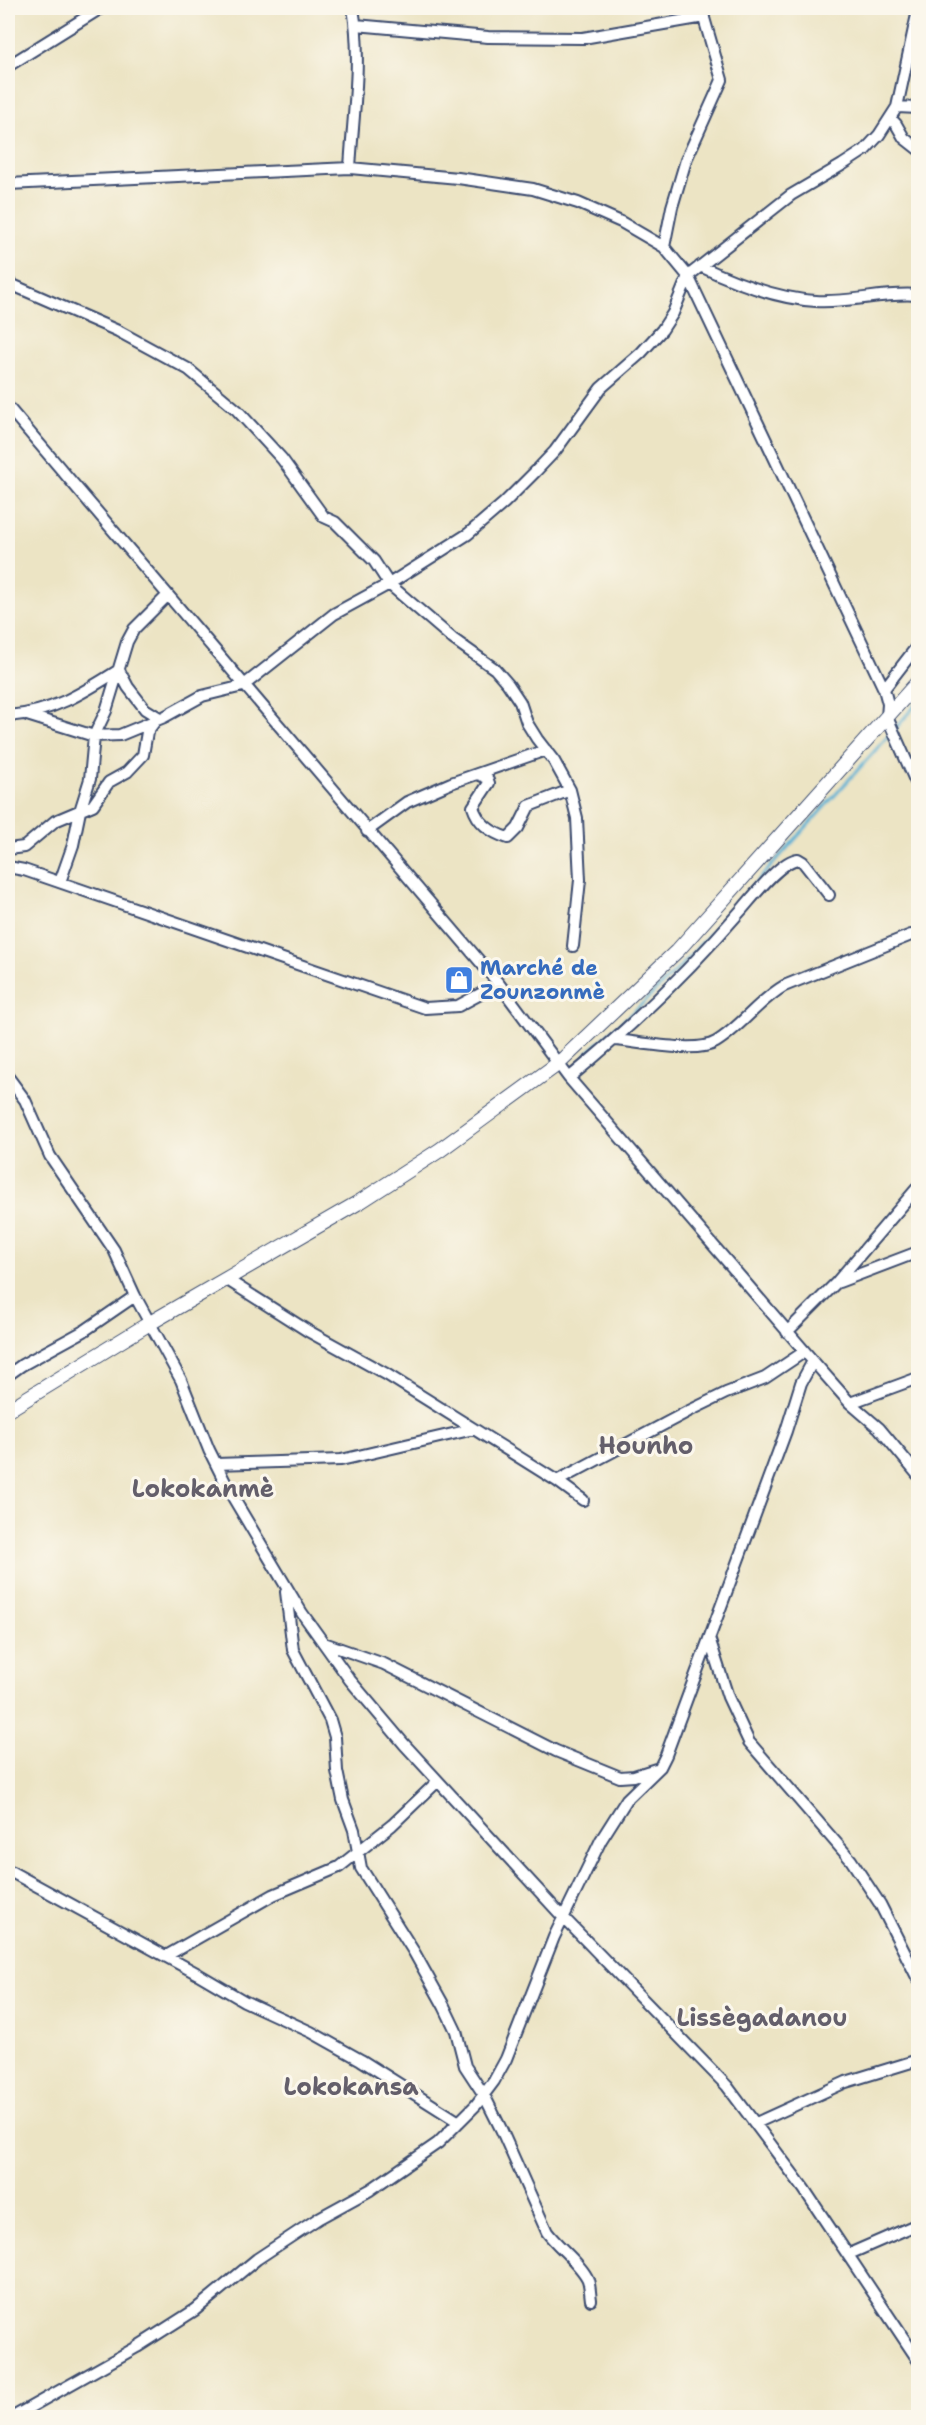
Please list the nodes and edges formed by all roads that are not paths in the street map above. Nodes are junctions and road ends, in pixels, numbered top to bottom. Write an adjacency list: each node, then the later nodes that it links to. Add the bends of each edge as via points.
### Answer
1 (101, 8): 6 (street)
2 (353, 8): 5 (street)
3 (918, 9): 7 (street)
4 (703, 13): 5 (street, via 583,38 488,37); 13 (street, via 722,80 686,160)
5 (356, 25): 11 (street)
6 (8, 66)
7 (897, 107): 8 (street); 9 (street)
8 (918, 108)
9 (891, 119): 10 (street, via 904,138); 14 (street, via 865,150 791,195)
10 (918, 149)
11 (350, 168): 12 (street); 13 (street, via 533,189 621,222)
12 (8, 184)
13 (664, 247): 15 (street)
14 (700, 266): 15 (street); 17 (street, via 767,291 815,301)
15 (688, 276): 19 (street, via 662,330 601,388 536,471 468,534); 25 (street)
16 (8, 283): 19 (street, via 118,331 188,369 237,410 282,459 324,517 335,522 374,561)
17 (918, 295)
18 (8, 407): 20 (street)
19 (389, 584): 24 (street, via 334,614); 31 (street, via 495,669 520,702 527,723)
20 (167, 596): 22 (street, via 135,629); 24 (street)
21 (918, 645): 25 (street)
22 (119, 670): 26 (street, via 76,698); 29 (street, via 146,709 158,717); 30 (street)
23 (918, 682): 28 (main road)
24 (243, 686): 29 (street, via 202,696); 38 (street)
25 (884, 689): 28 (street)
26 (27, 715): 27 (street); 30 (street)
27 (8, 716)
28 (887, 717): 35 (street); 45 (main road, via 764,856)
29 (154, 721): 30 (street, via 120,735); 34 (street, via 147,732 143,755 127,772)
30 (94, 736): 33 (street)
31 (546, 750): 32 (street); 36 (street)
32 (480, 775): 36 (street, via 489,783 473,807 475,815 494,833 508,838 529,806); 38 (street, via 407,802)
33 (90, 779): 34 (street); 37 (street)
34 (109, 782): 37 (street, via 93,805)
35 (918, 787)
36 (570, 790): 44 (street, via 577,818 580,880)
37 (80, 811): 39 (street, via 55,821 24,847); 41 (street)
38 (367, 831): 46 (street)
39 (8, 849)
40 (8, 867): 41 (street)
41 (60, 882): 46 (street, via 425,1008 458,1006)
42 (830, 894): 45 (street, via 803,862 787,862)
43 (910, 935): 47 (street, via 784,986 709,1046)
44 (573, 946)
45 (686, 959): 47 (street); 48 (main road)
46 (499, 984): 48 (street)
47 (615, 1040): 50 (street)
48 (559, 1063): 50 (street); 53 (main road, via 482,1121 361,1201)
49 (8, 1077): 55 (street, via 26,1100 50,1156 114,1250)
50 (569, 1078): 57 (street)
51 (918, 1187): 54 (street)
52 (918, 1252): 54 (street)
53 (225, 1279): 56 (main road); 64 (street)
54 (836, 1283): 57 (street)
55 (135, 1296): 56 (street); 60 (street)
56 (150, 1323): 63 (main road); 65 (street, via 181,1380)
57 (787, 1332): 58 (street)
58 (804, 1352): 59 (street); 67 (street, via 765,1378 687,1412)
59 (813, 1361): 62 (street); 70 (street, via 801,1383)
60 (8, 1375)
61 (918, 1378): 62 (street)
62 (850, 1403): 66 (street, via 879,1428)
63 (8, 1410)
64 (474, 1429): 65 (street, via 341,1460); 67 (street)
65 (216, 1464): 69 (street)
66 (918, 1475)
67 (557, 1481): 68 (street)
68 (583, 1500)
69 (286, 1588): 71 (street); 74 (street, via 293,1650 330,1720 337,1771)
70 (710, 1640): 72 (street); 78 (street, via 728,1697 749,1742 851,1860 880,1904)
71 (324, 1643): 72 (street, via 384,1664 556,1752 620,1777); 73 (street, via 350,1680)
72 (660, 1767): 76 (street, via 622,1805)
73 (438, 1781): 74 (street); 76 (street)
74 (357, 1855): 77 (street, via 316,1878 273,1895); 80 (street, via 361,1868 444,2006 456,2031 465,2066)
75 (8, 1870): 77 (street)
76 (563, 1917): 80 (street, via 506,2060); 82 (street, via 727,2086)
77 (166, 1956): 81 (street, via 361,2060)
78 (918, 1978)
79 (918, 2060): 82 (street, via 846,2082)
80 (484, 2095): 81 (street); 85 (street, via 547,2232 581,2269)
81 (459, 2122): 87 (street, via 438,2144 257,2259 195,2310)
82 (756, 2123): 84 (street)
83 (918, 2224): 84 (street)
84 (849, 2254): 86 (street)
85 (591, 2300)
86 (918, 2360)
87 (11, 2418)

